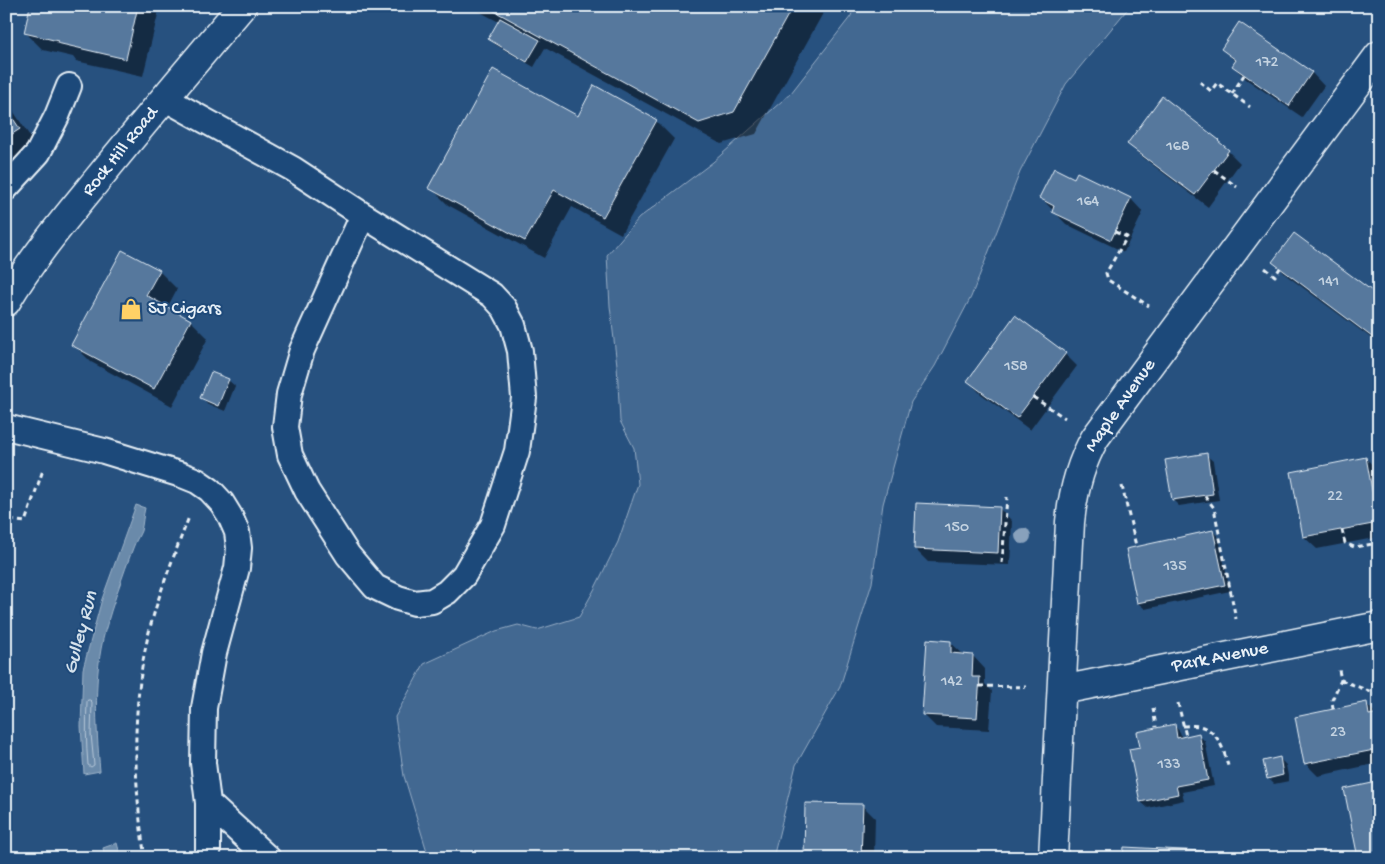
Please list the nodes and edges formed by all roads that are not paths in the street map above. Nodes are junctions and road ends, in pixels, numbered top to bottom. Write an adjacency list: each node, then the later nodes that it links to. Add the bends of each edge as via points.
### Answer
1 (242, 6): 4 (street, Rock Hill Road)
2 (1379, 56): 10 (street, Maple Avenue, via 1086,454 1070,522)
3 (69, 86): 5 (lane, via 38,153)
4 (164, 98): 6 (lane, via 293,169); 7 (street, Rock Hill Road, via 56,231)
5 (6, 188)
6 (363, 215): 6 (lane, via 302,350 289,394 285,427 290,455 306,491 348,555 375,587 398,598 432,601 464,575 493,525 517,451 524,398 520,351 513,325 492,295)
7 (6, 302)
8 (6, 427): 11 (lane, via 104,451 197,481 210,490 230,516 239,548 204,708 203,763)
9 (1379, 626): 10 (street, Park Avenue)
10 (1062, 689): 14 (street, Maple Avenue)
11 (208, 803): 12 (lane); 13 (lane)
12 (208, 858)
13 (268, 858)
14 (1053, 858)

